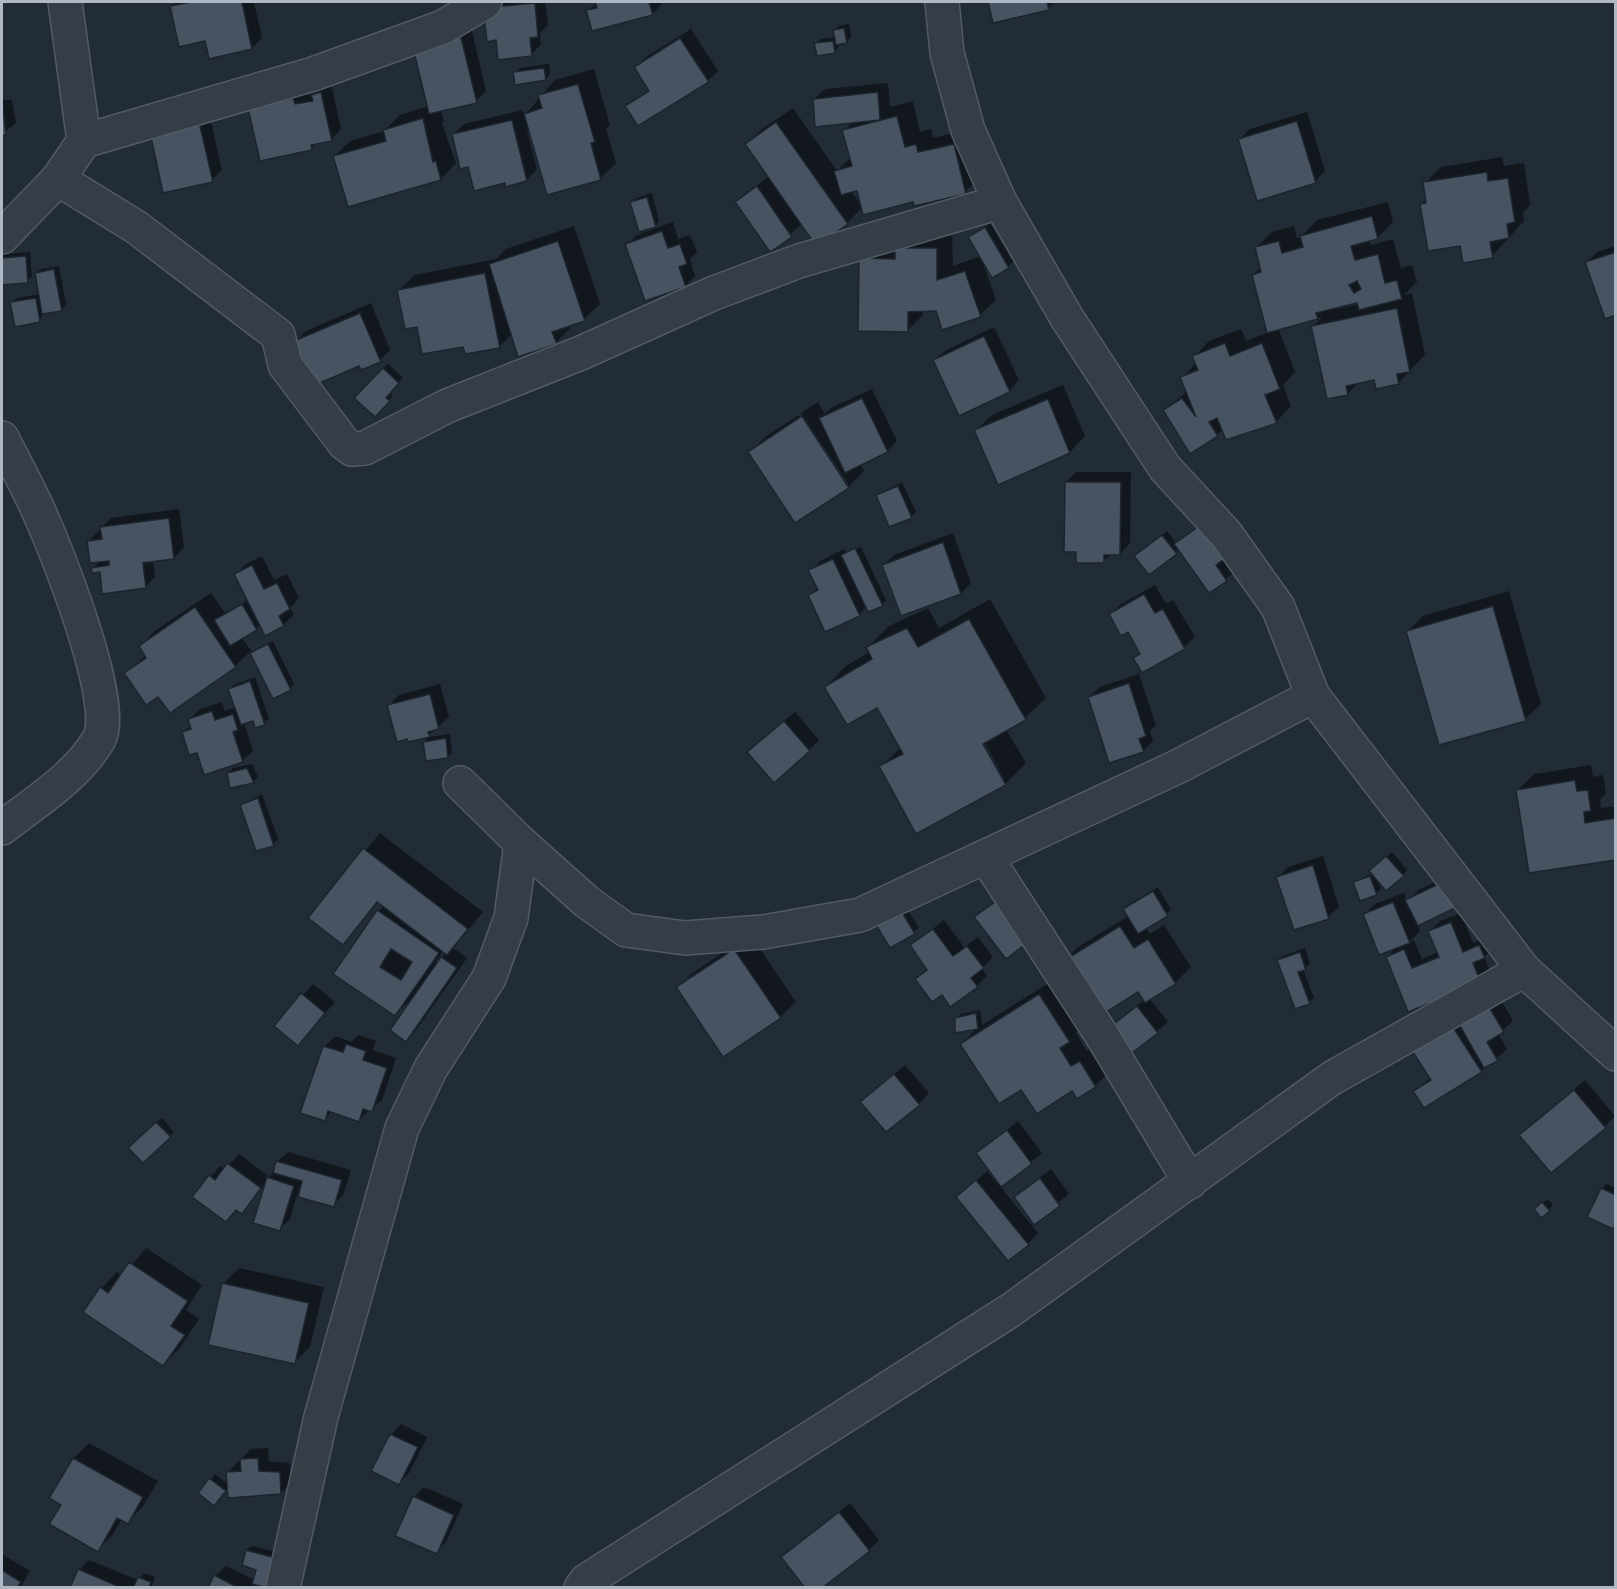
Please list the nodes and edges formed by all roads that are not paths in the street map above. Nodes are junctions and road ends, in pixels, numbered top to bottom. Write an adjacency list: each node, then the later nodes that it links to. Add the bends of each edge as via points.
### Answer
1 (65, 2): 4 (street)
2 (485, 2): 4 (street, via 443,27 313,75)
3 (942, 2): 6 (street, via 947,53 968,130)
4 (84, 141): 5 (street)
5 (58, 179): 6 (street, via 136,227 278,335 285,365 352,449 365,448 447,406 581,353 714,293 799,261); 7 (street)
6 (1000, 202): 9 (street, via 1066,318 1165,468 1226,534 1278,607)
7 (2, 237)
8 (2, 438): 11 (street, via 34,500 79,614 101,701 100,737 73,772)
9 (1313, 696): 13 (street, via 1177,767); 14 (street)
10 (460, 783): 12 (street)
11 (2, 828)
12 (521, 843): 13 (street, via 587,902 626,930 685,938 763,932 860,915); 17 (street, via 511,918 489,978 431,1068 402,1128 321,1417)
13 (986, 857): 16 (street, via 1101,1034)
14 (1524, 970): 15 (street); 16 (street, via 1332,1078)
15 (1616, 1054)
16 (1190, 1182): 18 (street, via 1011,1310 689,1513)
17 (283, 1587)
18 (581, 1587)

